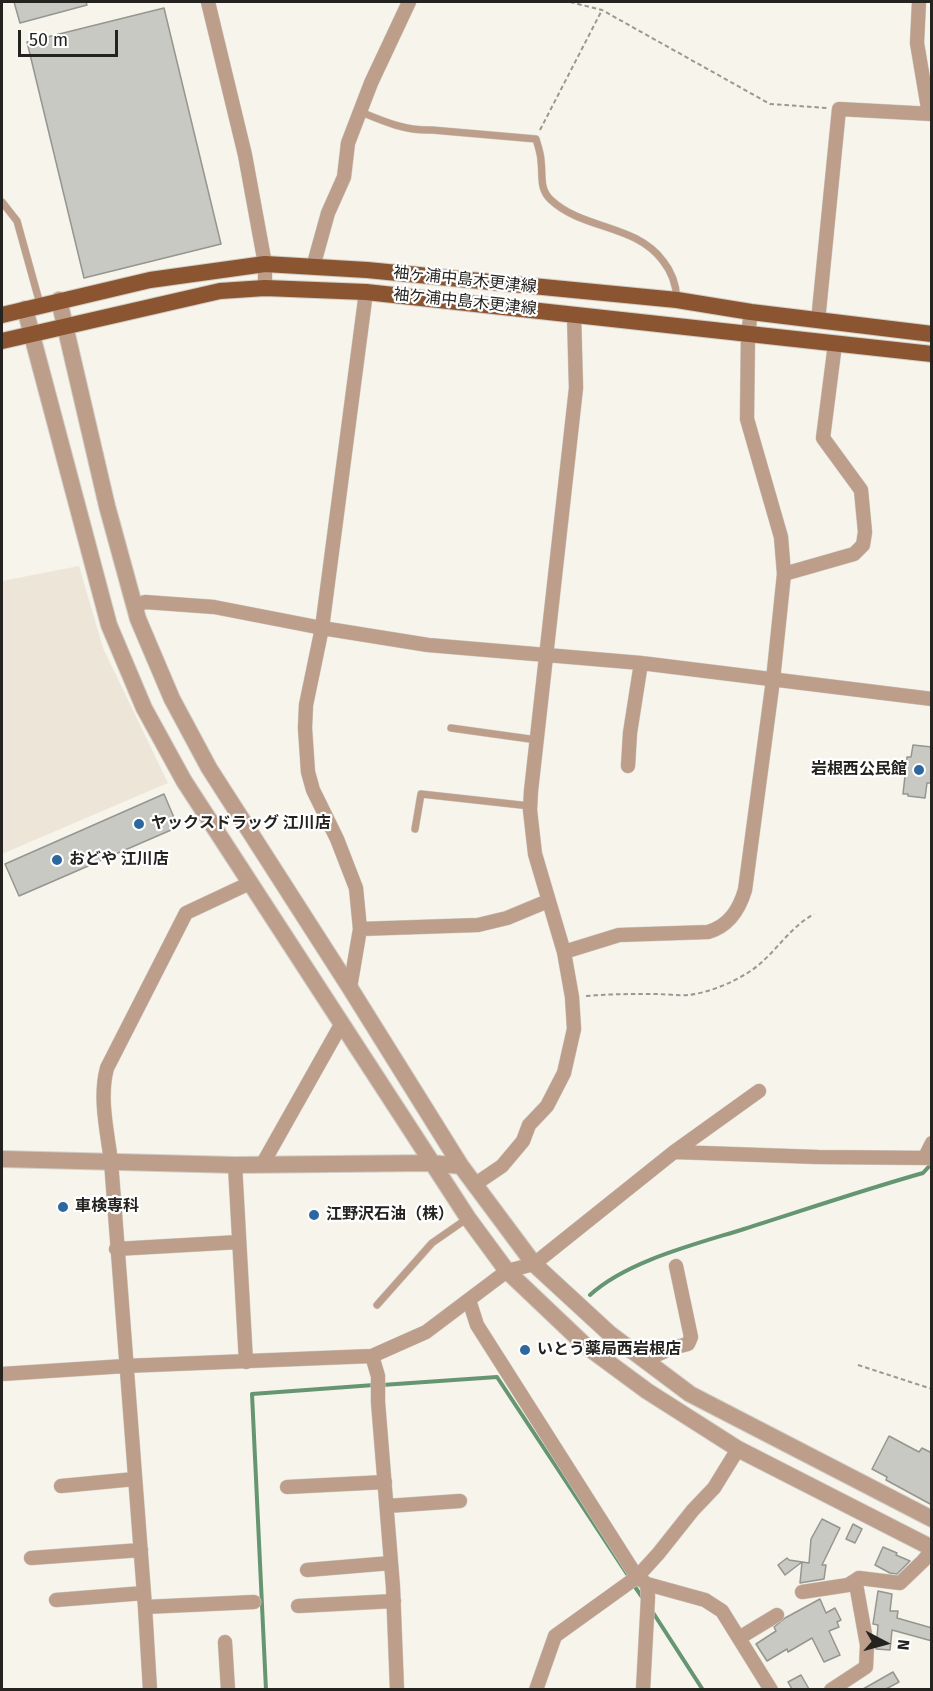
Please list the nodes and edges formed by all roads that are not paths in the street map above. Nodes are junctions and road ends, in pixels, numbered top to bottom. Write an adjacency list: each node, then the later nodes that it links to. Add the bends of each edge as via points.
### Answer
1 (208, 2): 7 (street, via 245,155)
2 (409, 2): 4 (street)
3 (919, 2): 5 (street, via 917,43)
4 (361, 112): 8 (street, via 348,143 344,177 328,213); 12 (lane, via 417,130 536,139 542,160 541,184 550,199 570,213 633,236 655,249 670,271)
5 (930, 114): 17 (street, via 838,109)
6 (2, 202): 13 (lane, via 17,221)
7 (265, 264): 8 (main road, 袖ヶ浦中島木更津線); 9 (street); 11 (main road, 袖ヶ浦中島木更津線, via 150,280)
8 (313, 267): 12 (main road, 袖ヶ浦中島木更津線)
9 (265, 288): 10 (main road, 袖ケ浦中島木更津線); 18 (main road, 袖ケ浦中島木更津線, via 220,291)
10 (366, 292): 15 (main road, 袖ケ浦中島木更津線); 27 (street)
11 (59, 300): 13 (main road, 袖ヶ浦中島木更津線); 18 (street)
12 (676, 300): 14 (main road, 袖ヶ浦中島木更津線)
13 (33, 307): 16 (main road, 袖ヶ浦中島木更津線); 19 (street)
14 (751, 312): 17 (main road, 袖ヶ浦中島木更津線); 20 (street)
15 (574, 314): 20 (main road, 袖ケ浦中島木更津線); 28 (street, via 576,388)
16 (2, 315)
17 (818, 321): 21 (main road, 袖ヶ浦中島木更津線)
18 (65, 327): 19 (main road, 袖ケ浦中島木更津線); 26 (street)
19 (32, 334): 22 (main road, 袖ケ浦中島木更津線); 37 (street, via 109,625 144,708 184,781)
20 (748, 334): 23 (main road, 袖ケ浦中島木更津線); 25 (street, via 747,419 781,537)
21 (932, 334)
22 (2, 341)
23 (835, 344): 24 (main road, 袖ケ浦中島木更津線); 25 (street, via 824,438 861,490 863,545 854,554)
24 (932, 354)
25 (784, 574): 30 (street)
26 (135, 606): 27 (street, via 144,602 214,607); 41 (street, via 172,699 209,768)
27 (321, 628): 28 (street, via 428,645); 39 (street, via 306,705 308,772 356,888)
28 (546, 654): 29 (street); 33 (street)
29 (640, 663): 30 (street); 34 (street)
30 (773, 680): 31 (street); 40 (street, via 745,890 735,915 708,933 619,935)
31 (932, 699)
32 (451, 728): 33 (lane)
33 (537, 740): 35 (street)
34 (628, 766)
35 (530, 806): 36 (lane, via 421,794); 38 (street, via 535,854)
36 (415, 829)
37 (250, 883): 42 (street); 48 (street, via 186,913 107,1068 104,1095)
38 (548, 901): 39 (street, via 478,925); 40 (street)
39 (360, 930): 41 (street)
40 (564, 952): 53 (street, via 574,1029 564,1073 547,1106 529,1125 523,1141 502,1166)
41 (350, 988): 52 (street)
42 (342, 1023): 49 (street); 51 (street)
43 (759, 1091): 45 (street)
44 (932, 1143): 46 (street)
45 (674, 1152): 46 (street); 57 (street)
46 (928, 1158)
47 (2, 1159): 48 (street)
48 (111, 1161): 50 (street); 56 (street)
49 (431, 1164): 51 (street); 52 (street); 54 (street)
50 (235, 1165): 51 (street); 55 (street)
51 (261, 1165)
52 (461, 1166): 53 (street)
53 (474, 1185): 57 (street)
54 (468, 1218): 59 (street); 61 (lane, via 432,1243)
55 (239, 1242): 56 (street); 64 (street)
56 (116, 1248): 65 (street)
57 (534, 1264): 59 (street); 63 (street, via 610,1334)
58 (676, 1266): 63 (street, via 692,1337 688,1344)
59 (507, 1271): 60 (street); 67 (street, via 586,1346 647,1391)
60 (469, 1300): 62 (street, via 426,1332); 81 (street, via 477,1324)
61 (377, 1305)
62 (372, 1356): 64 (street); 69 (street, via 378,1376)
63 (646, 1360): 74 (street, via 690,1394)
64 (246, 1362): 65 (street)
65 (125, 1366): 66 (street); 68 (street)
66 (2, 1374)
67 (738, 1449): 75 (street); 81 (street, via 714,1488 658,1554)
68 (135, 1479): 70 (street); 76 (street)
69 (385, 1482): 71 (street); 73 (street)
70 (61, 1486)
71 (287, 1487)
72 (460, 1501): 73 (street)
73 (387, 1506): 78 (street)
74 (932, 1519)
75 (932, 1549): 80 (street, via 900,1583)
76 (141, 1550): 77 (street); 84 (street)
77 (31, 1558)
78 (391, 1563): 79 (street); 85 (street)
79 (307, 1570)
80 (859, 1578): 82 (street, via 848,1585); 97 (street, via 856,1584 867,1645 866,1667)
81 (642, 1580): 89 (street, via 705,1600 723,1611); 94 (street, via 555,1636); 95 (street, via 648,1597)
82 (802, 1593)
83 (56, 1600): 84 (street)
84 (145, 1600): 86 (street); 91 (street)
85 (394, 1601): 87 (street); 93 (street)
86 (254, 1602)
87 (298, 1606)
88 (777, 1615): 89 (street)
89 (739, 1638): 96 (street)
90 (225, 1642): 92 (street)
91 (150, 1689)
92 (228, 1689)
93 (397, 1689)
94 (536, 1689)
95 (643, 1689)
96 (771, 1689)
97 (831, 1689)

